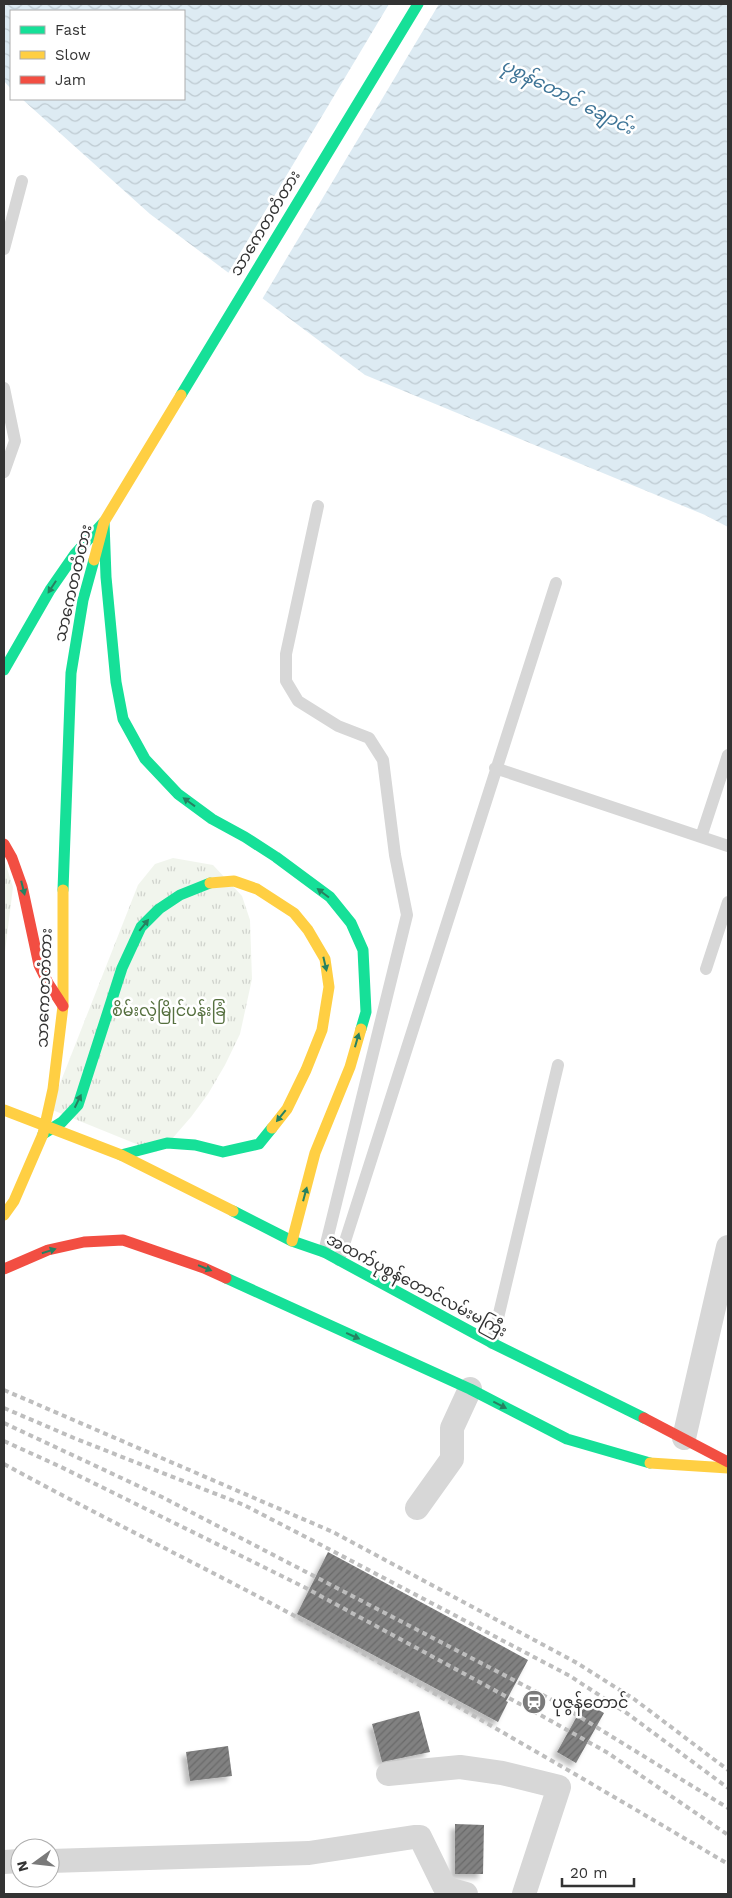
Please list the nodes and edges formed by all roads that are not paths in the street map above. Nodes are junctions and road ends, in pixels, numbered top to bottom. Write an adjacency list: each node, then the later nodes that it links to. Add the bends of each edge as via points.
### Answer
1 (418, 4): 7 (main road, သာကေတတံတား)
2 (22, 181): 3 (lane)
3 (4, 249)
4 (4, 388): 5 (lane, via 14,441)
5 (4, 472)
6 (318, 506): 25 (lane, via 286,654 286,681 298,701 338,726 370,738 383,760 395,855 408,915)
7 (104, 522): 9 (main road, one-way to 9, via 75,554 50,590); 17 (main road, သာကေတတံတား, via 83,600 70,673); 23 (main road, one-way to 7, via 316,1152 350,1067 366,1012 364,950 351,922 330,898 276,857 212,819 178,794 145,759 123,719 118,691 106,577)
8 (556, 583): 11 (lane)
9 (4, 670)
10 (728, 756): 12 (lane)
11 (495, 768): 12 (lane); 26 (lane)
12 (701, 837): 14 (lane)
13 (4, 844): 17 (main road, one-way to 17, via 23,885 37,959 47,984)
14 (728, 846)
15 (728, 902): 16 (lane)
16 (706, 969)
17 (63, 1006): 20 (main road, သာကေတတံတား, via 53,1090)
18 (558, 1065): 29 (lane)
19 (4, 1110): 21 (main road, အထက်ပုစွန်တောင်လမ်းမကြီး)
20 (43, 1134): 21 (main road, one-way to 21, via 62,1122 78,1105 122,968 141,927 180,895 210,882 234,881 257,889 294,913 308,930 325,959 329,987 322,1030 287,1109 259,1144 223,1152 167,1143); 22 (main road, သာကေတတံတား, via 14,1201)
21 (121, 1155): 23 (main road, အထက်ပုစွန်တောင်လမ်းမကြီး)
22 (4, 1214)
23 (292, 1241): 25 (main road, အထက်ပုစွန်တောင်လမ်းမကြီး)
24 (728, 1247): 28 (street)
25 (324, 1252): 26 (main road, အထက်ပုစွန်တောင်လမ်းမကြီး)
26 (339, 1260): 29 (main road, အထက်ပုစွန်တောင်လမ်းမကြီး)
27 (4, 1269): 30 (main road, one-way to 30, via 48,1250 84,1242 122,1240 204,1268)
28 (724, 1284): 31 (street)
29 (492, 1343): 31 (main road, အထက်ပုစွန်တောင်လမ်းမကြီး)
30 (470, 1389): 33 (main road, one-way to 33, via 568,1439 652,1464); 34 (street, via 452,1428 452,1459)
31 (684, 1438): 32 (main road, အထက်ပုစွန်တောင်လမ်းမကြီး)
32 (728, 1462)
33 (728, 1468)
34 (417, 1508)
35 (388, 1774): 38 (street, via 460,1767 502,1772 559,1788)
36 (60, 1861): 37 (street, via 309,1853 420,1837 444,1886)
37 (466, 1894)
38 (524, 1894)

